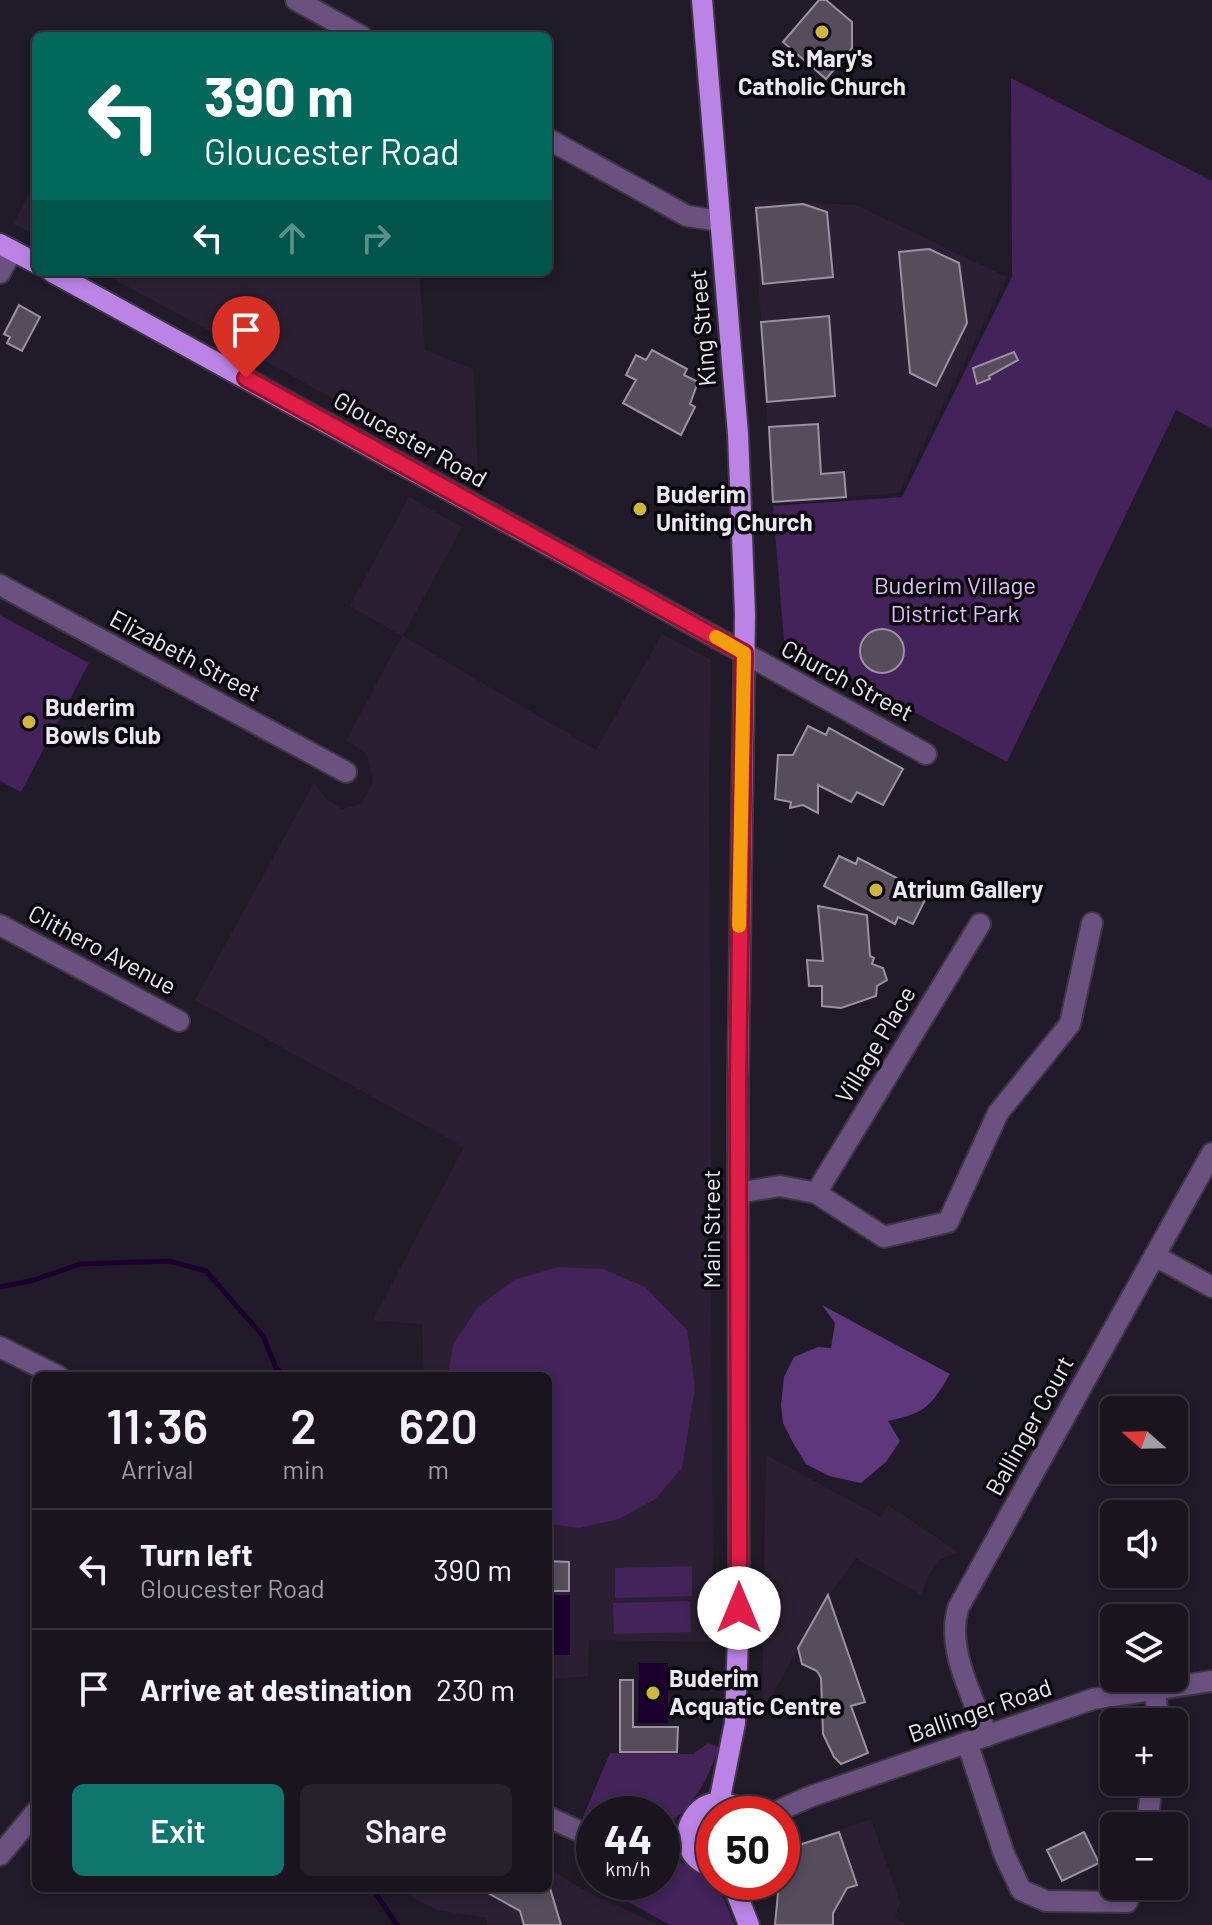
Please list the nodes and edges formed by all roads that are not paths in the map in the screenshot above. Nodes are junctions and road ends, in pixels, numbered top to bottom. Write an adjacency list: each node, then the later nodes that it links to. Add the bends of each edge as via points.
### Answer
1 (296, 0): 3 (street)
2 (702, 0): 5 (main road, King Street)
3 (354, 32)
4 (552, 141): 5 (street, via 687,216)
5 (720, 221): 11 (main road, King Street, via 738,434)
6 (6, 247): 7 (main road); 8 (street)
7 (32, 261)
8 (0, 273)
9 (59, 276): 11 (main road, Gloucester Road)
10 (0, 585): 13 (street, Elizabeth Street)
11 (744, 653): 12 (street, Church Street); 19 (main road, Main Street)
12 (926, 754)
13 (346, 772)
14 (1092, 923): 20 (street, via 1070,1024 998,1113 948,1222 884,1237)
15 (980, 924): 20 (street, Village Place)
16 (0, 925): 17 (street, Clithero Avenue)
17 (179, 1021)
18 (1212, 1153): 21 (street, Ballinger Court)
19 (738, 1193): 20 (street, via 780,1186); 29 (main road, Main Street, via 736,1703)
20 (816, 1193)
21 (1155, 1256): 22 (street); 28 (street, Ballinger Court, via 958,1608 953,1628)
22 (1212, 1287)
23 (0, 1347): 24 (street)
24 (50, 1372)
25 (1212, 1681): 26 (street, Ballinger Road)
26 (1188, 1684)
27 (1136, 1692): 28 (street, Ballinger Road, via 1093,1699)
28 (977, 1739): 30 (street, Ballinger Road); 40 (street, Ballinger Court, via 1004,1854 1021,1890 1046,1901)
29 (720, 1796)
30 (800, 1801)
31 (696, 1814): 35 (main road)
32 (32, 1817): 37 (street)
33 (552, 1819): 34 (street)
34 (576, 1830)
35 (687, 1840): 36 (street); 38 (main road)
36 (680, 1841)
37 (0, 1855)
38 (696, 1857)
39 (739, 1900): 41 (main road)
40 (1128, 1900)
41 (749, 1925)

